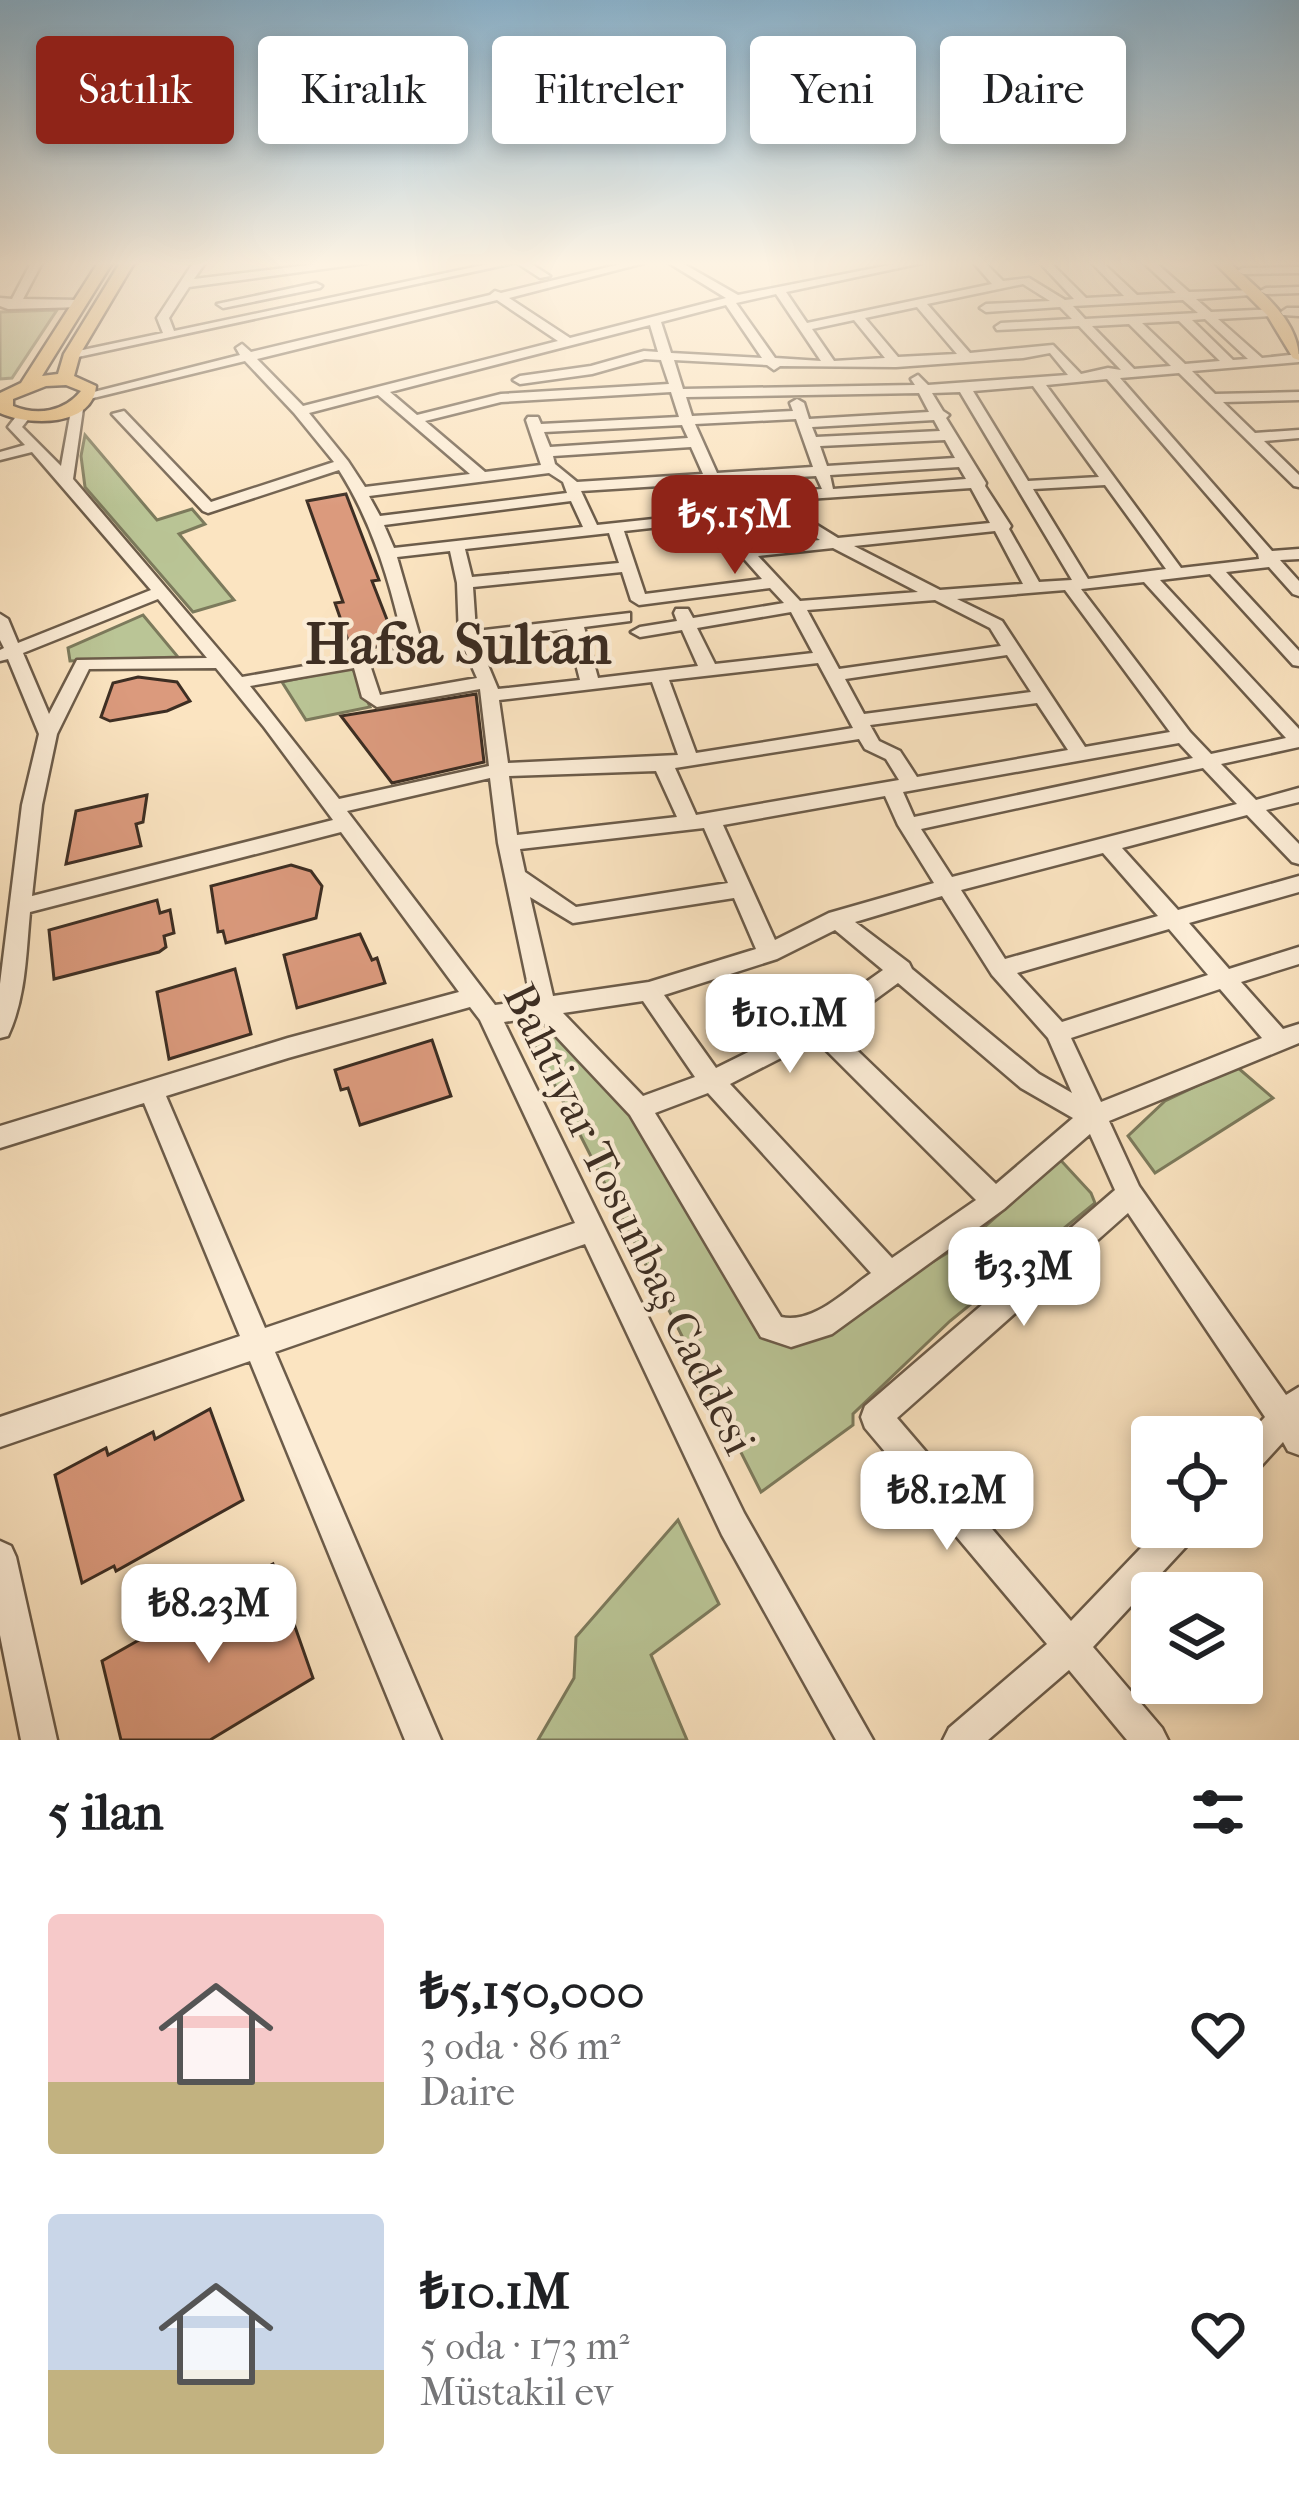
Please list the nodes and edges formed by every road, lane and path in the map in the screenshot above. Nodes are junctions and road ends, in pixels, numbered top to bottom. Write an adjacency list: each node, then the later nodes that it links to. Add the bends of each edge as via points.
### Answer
1 (54, 344): 33 (main road)
2 (78, 344): 37 (main road, via 72,354)
3 (130, 344): 19 (street)
4 (273, 344): 16 (street)
5 (570, 344): 22 (street)
6 (661, 344): 18 (street)
7 (760, 344): 23 (street)
8 (816, 344): 27 (street)
9 (884, 344): 25 (street)
10 (955, 344): 21 (street)
11 (1015, 344): 17 (street)
12 (1103, 344): 29 (street)
13 (1156, 344): 28 (street)
14 (1209, 344): 26 (street)
15 (1239, 344): 24 (street)
16 (244, 351): 37 (street); 44 (street)
17 (1022, 353): 21 (street); 31 (street, via 1053,349); 32 (street)
18 (664, 354): 23 (street); 34 (street); 39 (street)
19 (82, 355)
20 (1299, 356): 24 (street)
21 (967, 358): 25 (street)
22 (507, 359): 34 (street); 38 (street)
23 (770, 361): 27 (street); 40 (street)
24 (1258, 361): 26 (street)
25 (902, 363): 27 (street); 35 (street)
26 (1230, 364): 28 (street)
27 (830, 365)
28 (1178, 367): 29 (street); 42 (street)
29 (1129, 371): 30 (street)
30 (1108, 372): 31 (street); 84 (street)
31 (1076, 376): 32 (street)
32 (1041, 381): 36 (street); 66 (street)
33 (29, 384): 37 (main road); 43 (main road)
34 (523, 388): 39 (street); 47 (street); 50 (street)
35 (923, 388): 36 (street); 40 (street); 46 (street)
36 (964, 388): 69 (street)
37 (79, 391): 43 (main road, via 57,414); 65 (street)
38 (381, 391): 44 (street); 47 (street)
39 (677, 391): 40 (street); 49 (street)
40 (793, 391): 48 (street)
41 (1299, 397): 42 (street)
42 (1212, 398): 53 (street)
43 (8, 409): 56 (street)
44 (300, 411): 60 (street)
45 (119, 414): 60 (street, via 208,508)
46 (942, 415): 48 (street); 51 (street)
47 (416, 419): 64 (street)
48 (803, 419): 49 (street); 55 (street)
49 (687, 421): 50 (street); 54 (street)
50 (536, 428): 57 (street)
51 (952, 434): 55 (street); 59 (street)
52 (1299, 434): 53 (street)
53 (1253, 437): 68 (street)
54 (696, 442): 57 (street); 63 (street)
55 (810, 442): 62 (street)
56 (32, 448): 58 (street); 65 (street, Bahtiyar Tosunbaş Caddesi)
57 (544, 452): 61 (street)
58 (0, 456)
59 (966, 462): 62 (street); 67 (street)
60 (343, 464): 71 (street)
61 (552, 468): 64 (street); 70 (street)
62 (824, 474): 63 (street); 72 (street)
63 (720, 476): 70 (street); 73 (street); 74 (street)
64 (482, 477): 71 (street)
65 (66, 479): 94 (street, Bahtiyar Tosunbaş Caddesi)
66 (1107, 481): 69 (street); 87 (street)
67 (979, 483): 72 (street); 77 (street)
68 (1299, 483)
69 (1027, 485): 91 (street)
70 (575, 491): 75 (street); 78 (street)
71 (363, 492): 75 (street)
72 (829, 494): 73 (street)
73 (759, 498): 74 (street); 79 (street)
74 (727, 508): 76 (street); 81 (street)
75 (379, 521): 82 (street)
76 (614, 526): 78 (street); 85 (street)
77 (1003, 526): 79 (street); 92 (street)
78 (591, 528): 80 (street)
79 (834, 542): 81 (street); 95 (street)
80 (456, 544): 82 (street); 90 (street)
81 (746, 552): 89 (street)
82 (388, 553): 106 (street, via 412,644 398,656)
83 (1299, 554): 84 (street)
84 (1267, 559): 86 (street); 93 (street)
85 (628, 567): 90 (street); 96 (street, via 638,600)
86 (1214, 569): 87 (street); 107 (street)
87 (1177, 573): 88 (street)
88 (1148, 577): 91 (street); 118 (street)
89 (775, 581): 96 (street); 97 (street)
90 (465, 583): 103 (street)
91 (1076, 585): 92 (street); 117 (street)
92 (1034, 588): 95 (street)
93 (1299, 591)
94 (161, 592): 105 (street); 110 (street, Bahtiyar Tosunbaş Caddesi)
95 (932, 595): 97 (street); 104 (street, via 996,626)
96 (674, 596): 101 (street)
97 (796, 606): 101 (street); 108 (street)
98 (624, 616): 100 (street)
99 (0, 619): 105 (street)
100 (574, 623): 103 (street); 112 (street)
101 (688, 625): 102 (street); 109 (street)
102 (640, 632)
103 (468, 637): 113 (street)
104 (1013, 649): 108 (street); 114 (street)
105 (8, 653): 116 (street)
106 (360, 659): 110 (street); 113 (street, via 377,701)
107 (1299, 661)
108 (829, 666): 109 (street); 115 (street)
109 (710, 672): 111 (street)
110 (230, 673): 116 (street, via 83,664); 127 (street, Bahtiyar Tosunbaş Caddesi)
111 (659, 678): 112 (street); 120 (street)
112 (591, 686): 113 (street)
113 (488, 689): 123 (street)
114 (1045, 696): 115 (street); 119 (street)
115 (861, 727): 120 (street); 124 (street, via 872,745 893,755)
116 (48, 734): 137 (street)
117 (1183, 736): 119 (street); 121 (street)
118 (1299, 741): 121 (street)
119 (1079, 753): 124 (street)
120 (689, 760): 122 (street)
121 (1207, 763): 126 (street); 129 (street)
122 (663, 764): 123 (street); 128 (street)
123 (499, 770): 127 (street); 130 (street)
124 (900, 784): 128 (street); 129 (street)
125 (1299, 795): 126 (street)
126 (1253, 808): 131 (street); 132 (street)
127 (342, 815): 137 (street); 146 (street, Bahtiyar Tosunbaş Caddesi)
128 (700, 821): 130 (street); 136 (street)
129 (908, 825): 135 (street)
130 (508, 843): 133 (street)
131 (1108, 844): 135 (street); 139 (street)
132 (1299, 857)
133 (515, 876): 136 (street, via 573,915); 147 (street)
134 (1299, 884): 139 (street)
135 (945, 886): 138 (street); 143 (street)
136 (741, 889): 140 (street)
137 (21, 907): 149 (street)
138 (837, 919): 140 (street); 142 (street)
139 (1173, 922): 143 (street); 144 (street)
140 (769, 953): 145 (street)
141 (1299, 955): 144 (street)
142 (901, 969): 148 (street); 155 (street, via 1030,1081)
143 (1000, 970): 150 (street)
144 (1227, 979): 150 (street); 151 (street)
145 (649, 991): 147 (street); 152 (street)
146 (483, 1006): 147 (street); 153 (street, via 288,1048); 159 (street, Bahtiyar Tosunbaş Caddesi)
147 (544, 1008): 154 (street)
148 (819, 1028): 152 (street); 158 (street)
149 (0, 1029)
150 (1057, 1033): 155 (street)
151 (1289, 1037): 155 (street)
152 (713, 1081): 154 (street); 160 (street)
153 (152, 1093): 156 (street); 161 (street)
154 (639, 1108): 160 (street, via 771,1327 799,1334)
155 (1092, 1117): 157 (street); 158 (street)
156 (0, 1137)
157 (1130, 1194): 162 (street); 167 (street, via 876,1417)
158 (995, 1201): 160 (street)
159 (589, 1231): 161 (street); 170 (street, Bahtiyar Tosunbaş Caddesi, via 733,1524)
160 (892, 1276)
161 (257, 1348): 163 (street); 169 (street)
162 (1294, 1420): 164 (street)
163 (0, 1432)
164 (1263, 1446)
165 (1163, 1548): 167 (street)
166 (0, 1557): 168 (street)
167 (1071, 1646): 171 (street); 172 (street)
168 (39, 1740)
169 (423, 1740)
170 (855, 1740)
171 (961, 1740)
172 (1150, 1740)

